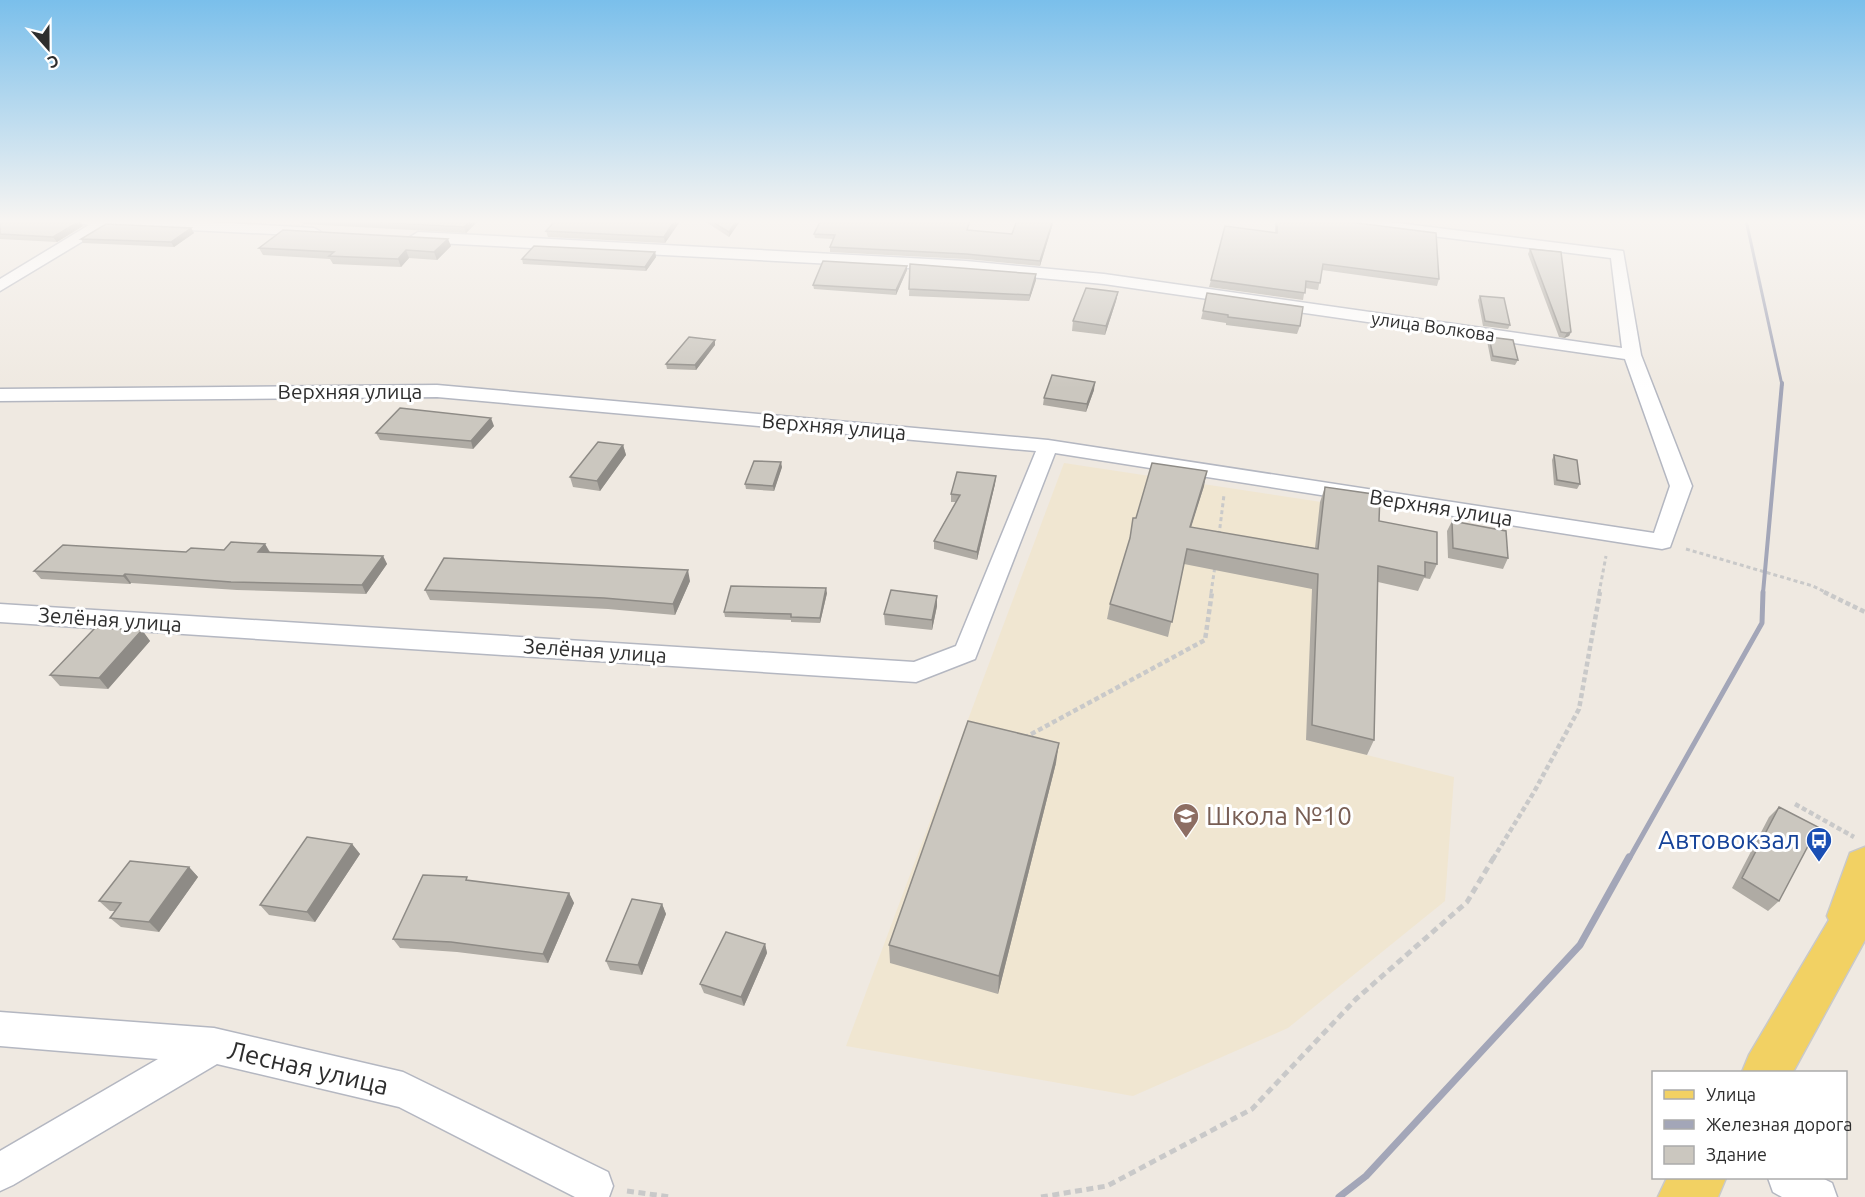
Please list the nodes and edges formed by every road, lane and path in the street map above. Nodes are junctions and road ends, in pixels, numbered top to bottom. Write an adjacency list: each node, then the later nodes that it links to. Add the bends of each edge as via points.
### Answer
1 (16, 276): 4 (street)
2 (1070, 276): 5 (street, улица Волкова)
3 (1621, 276): 5 (street)
4 (0, 286)
5 (1632, 356): 11 (street, via 1682,486)
6 (0, 395): 7 (street, Верхняя улица, via 437,391)
7 (1048, 446): 8 (street, Верхняя улица); 14 (street, Зелёная улица, via 966,652 916,672)
8 (1227, 474): 9 (street, Верхняя улица); 10 (path)
9 (1610, 534): 11 (street, Верхняя улица); 28 (path, via 1579,709 1467,902 1356,999 1251,1109 1107,1186)
10 (1219, 538)
11 (1662, 542): 13 (path, via 1813,586)
12 (1216, 560): 15 (path, via 1204,640)
13 (1865, 612)
14 (0, 613)
15 (1019, 741)
16 (1795, 804): 17 (path)
17 (1865, 843)
18 (1865, 866): 19 (main road)
19 (1855, 915): 22 (main road)
20 (0, 1029): 21 (street, Лесная улица)
21 (214, 1046): 23 (street); 26 (street, Лесная улица, via 403,1090)
22 (1767, 1071)
23 (0, 1172)
24 (1699, 1179): 29 (main road)
25 (1789, 1179): 30 (street)
26 (594, 1186): 27 (path)
27 (671, 1197)
28 (1041, 1197)
29 (1685, 1197)
30 (1818, 1197)

